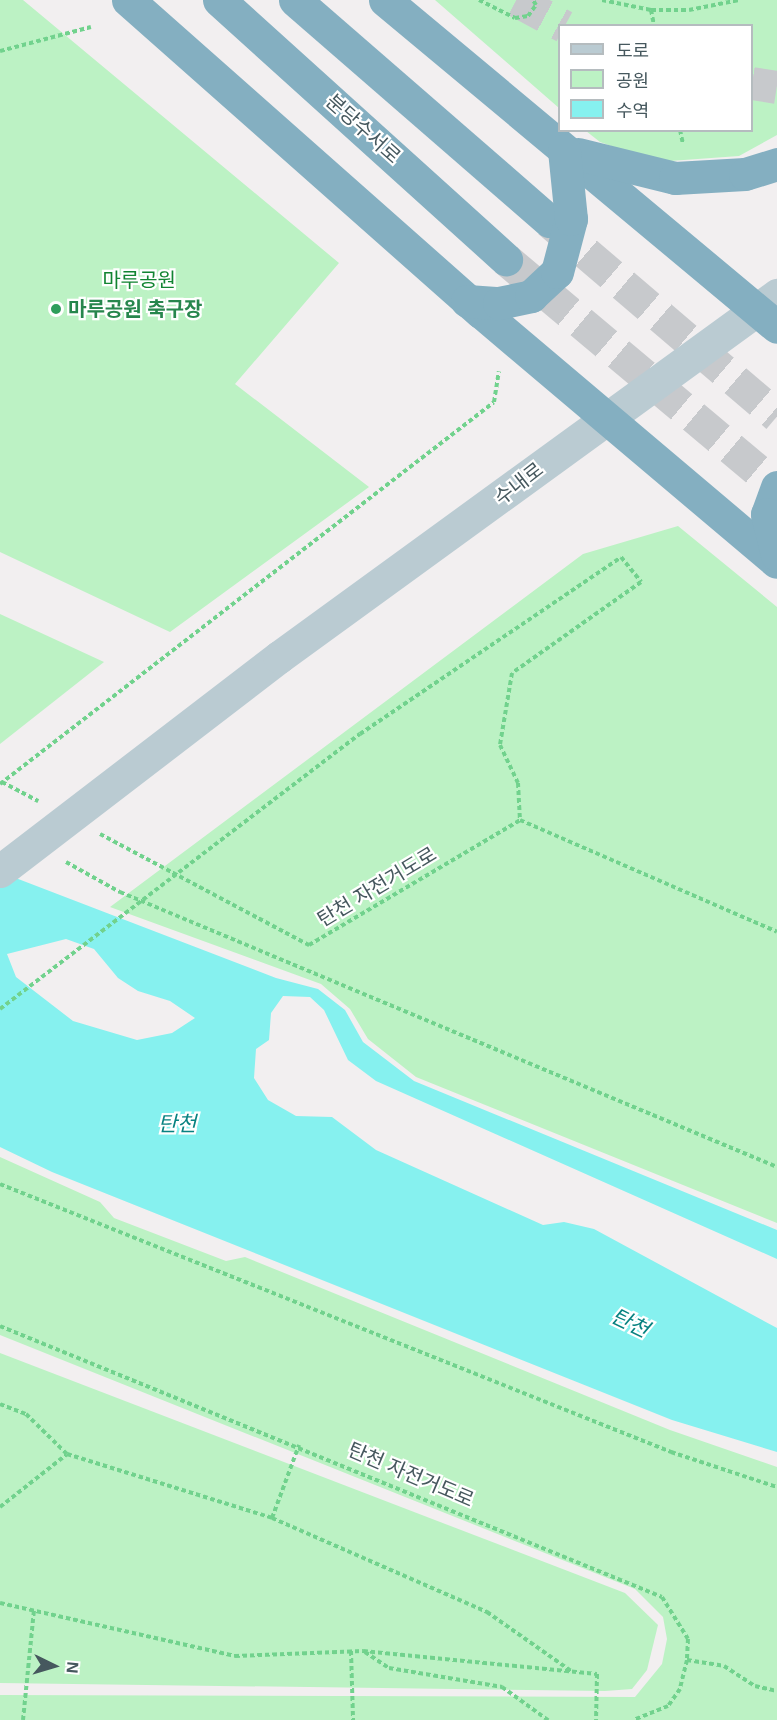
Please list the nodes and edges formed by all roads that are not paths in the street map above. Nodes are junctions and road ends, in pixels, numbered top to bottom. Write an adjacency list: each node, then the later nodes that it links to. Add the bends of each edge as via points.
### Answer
1 (128, 0): 9 (highway)
2 (219, 0): 8 (highway, 분당수서로)
3 (295, 0): 7 (highway)
4 (385, 0): 5 (highway)
5 (564, 150): 6 (highway, via 675,178 745,174); 9 (highway, via 571,219 557,272 531,296 499,303); 10 (highway)
6 (777, 164)
7 (549, 221)
8 (506, 259)
9 (468, 300): 11 (highway)
10 (771, 310): 11 (main road, 수내로)
11 (605, 417): 14 (highway); 15 (main road, 수내로, via 483,512 279,657)
12 (777, 488): 13 (highway, via 767,514)
13 (777, 555)
14 (777, 561)
15 (0, 871)

